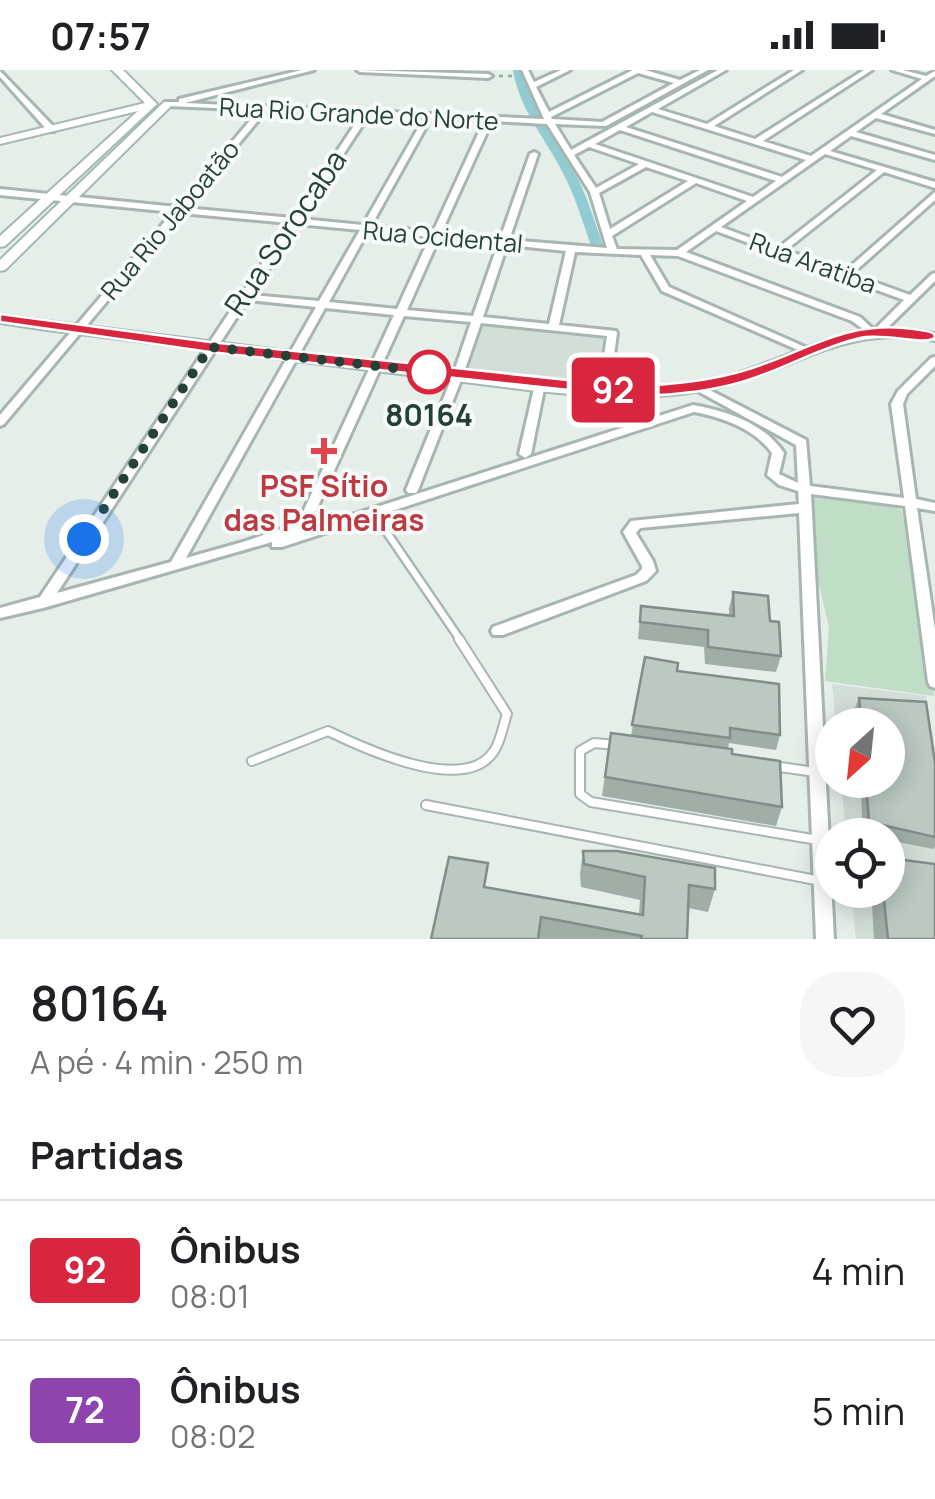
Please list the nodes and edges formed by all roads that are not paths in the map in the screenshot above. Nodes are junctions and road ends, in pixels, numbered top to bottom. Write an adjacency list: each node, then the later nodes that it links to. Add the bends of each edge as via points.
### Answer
1 (120, 70): 18 (street)
2 (293, 70): 18 (street)
3 (311, 70): 19 (street)
4 (360, 70): 15 (street)
5 (525, 70): 17 (street)
6 (568, 70): 17 (street)
7 (638, 70): 16 (street); 25 (street)
8 (705, 70): 16 (street, Rua Rio Grande do Norte)
9 (723, 70): 21 (street)
10 (799, 70): 27 (street)
11 (869, 70): 33 (street)
12 (894, 70): 14 (street)
13 (0, 73): 29 (street)
14 (931, 75): 23 (street)
15 (488, 76)
16 (681, 83): 25 (street, Rua Rio Grande do Norte, via 612,122)
17 (532, 86): 25 (street)
18 (152, 104): 19 (street); 29 (street); 48 (street)
19 (168, 104): 20 (street, Rua Rio Grande do Norte); 49 (street)
20 (263, 110): 22 (street, Rua Rio Grande do Norte); 51 (street, Rua Rio Jaboatão)
21 (653, 110): 27 (street); 28 (street)
22 (366, 114): 24 (street, Rua Rio Grande do Norte); 52 (street, Rua Sorocaba)
23 (874, 115): 30 (street); 31 (street)
24 (428, 117): 26 (street, Rua Rio Grande do Norte); 54 (street)
25 (548, 119): 26 (street, Rua Rio Grande do Norte); 36 (street)
26 (488, 120): 56 (street)
27 (708, 126): 33 (street)
28 (622, 128): 34 (street); 43 (street)
29 (51, 129): 32 (street)
30 (934, 131)
31 (850, 133): 35 (street); 38 (street)
32 (0, 141)
33 (756, 142): 39 (street)
34 (591, 145): 36 (street); 40 (street)
35 (824, 151): 39 (street); 41 (street)
36 (572, 153): 46 (street)
37 (534, 154): 57 (street)
38 (935, 158)
39 (812, 159): 43 (street)
40 (645, 164): 42 (street); 46 (street)
41 (882, 169): 44 (street); 60 (street)
42 (694, 180): 50 (street); 55 (street)
43 (783, 180): 50 (street)
44 (935, 185)
45 (0, 192): 48 (street, Rua Ocidental)
46 (594, 192): 55 (street)
47 (935, 195): 65 (street)
48 (47, 196): 49 (street, Rua Ocidental); 58 (street)
49 (69, 198): 51 (street, Rua Ocidental); 64 (street)
50 (754, 200): 53 (street)
51 (178, 210): 52 (street, Rua Ocidental); 74 (street, Rua Rio Jaboatão)
52 (295, 222): 54 (street, Rua Ocidental); 67 (street, Rua Sorocaba)
53 (715, 228): 60 (street, Rua Aratiba); 62 (street)
54 (364, 229): 56 (street, Rua Ocidental); 69 (street)
55 (606, 234): 61 (street)
56 (432, 236): 57 (street, Rua Ocidental); 70 (street)
57 (502, 242): 59 (street, Rua Ocidental); 72 (street)
58 (0, 243)
59 (571, 248): 61 (street, Rua Ocidental); 73 (street)
60 (779, 251): 65 (street, Rua Aratiba)
61 (613, 252): 63 (street, Rua Ocidental)
62 (679, 253): 63 (street, Rua Ocidental); 75 (street, Rua Ocidental)
63 (644, 254): 78 (street, via 664,289)
64 (0, 267)
65 (846, 275): 68 (street, Rua Aratiba)
66 (935, 276): 68 (street)
67 (245, 297): 69 (street); 77 (street, Rua Sorocaba)
68 (911, 299): 75 (street)
69 (323, 306): 70 (street); 79 (street)
70 (397, 314): 72 (street); 81 (street)
71 (0, 319): 74 (street)
72 (474, 322): 73 (street); 82 (street)
73 (553, 328): 85 (street, via 614,335)
74 (78, 330): 77 (street); 86 (street, Rua Rio Jaboatão)
75 (875, 330): 76 (street); 78 (street)
76 (935, 337)
77 (210, 347): 79 (street); 96 (street, Rua Sorocaba)
78 (810, 351): 84 (street)
79 (296, 356): 81 (street); 95 (street)
80 (935, 360): 90 (street, via 897,404)
81 (375, 364): 82 (street); 95 (street, via 303,526)
82 (458, 375): 83 (street); 88 (street)
83 (540, 384): 85 (street); 87 (street)
84 (698, 388): 85 (street); 89 (street, via 802,443)
85 (605, 390)
86 (0, 422)
87 (525, 454)
88 (412, 490)
89 (804, 490): 90 (street); 92 (street); 93 (street, via 776,479 778,453 765,438 692,408)
90 (910, 500): 91 (street); 99 (street)
91 (935, 507)
92 (804, 508): 98 (street, via 636,524 629,532 649,563 641,578); 101 (street)
93 (375, 515): 94 (street); 102 (lane, via 507,714 494,752 474,768 444,770 382,757 328,731)
94 (251, 553)
95 (176, 564): 96 (street)
96 (43, 603): 97 (street)
97 (0, 613)
98 (498, 631)
99 (935, 682)
100 (630, 746): 106 (lane, via 594,743 580,751 580,794 610,808)
101 (815, 750)
102 (252, 761)
103 (760, 764): 104 (lane)
104 (815, 772)
105 (426, 804): 107 (lane)
106 (815, 839)
107 (815, 881)
108 (823, 908): 109 (street)
109 (825, 939)

